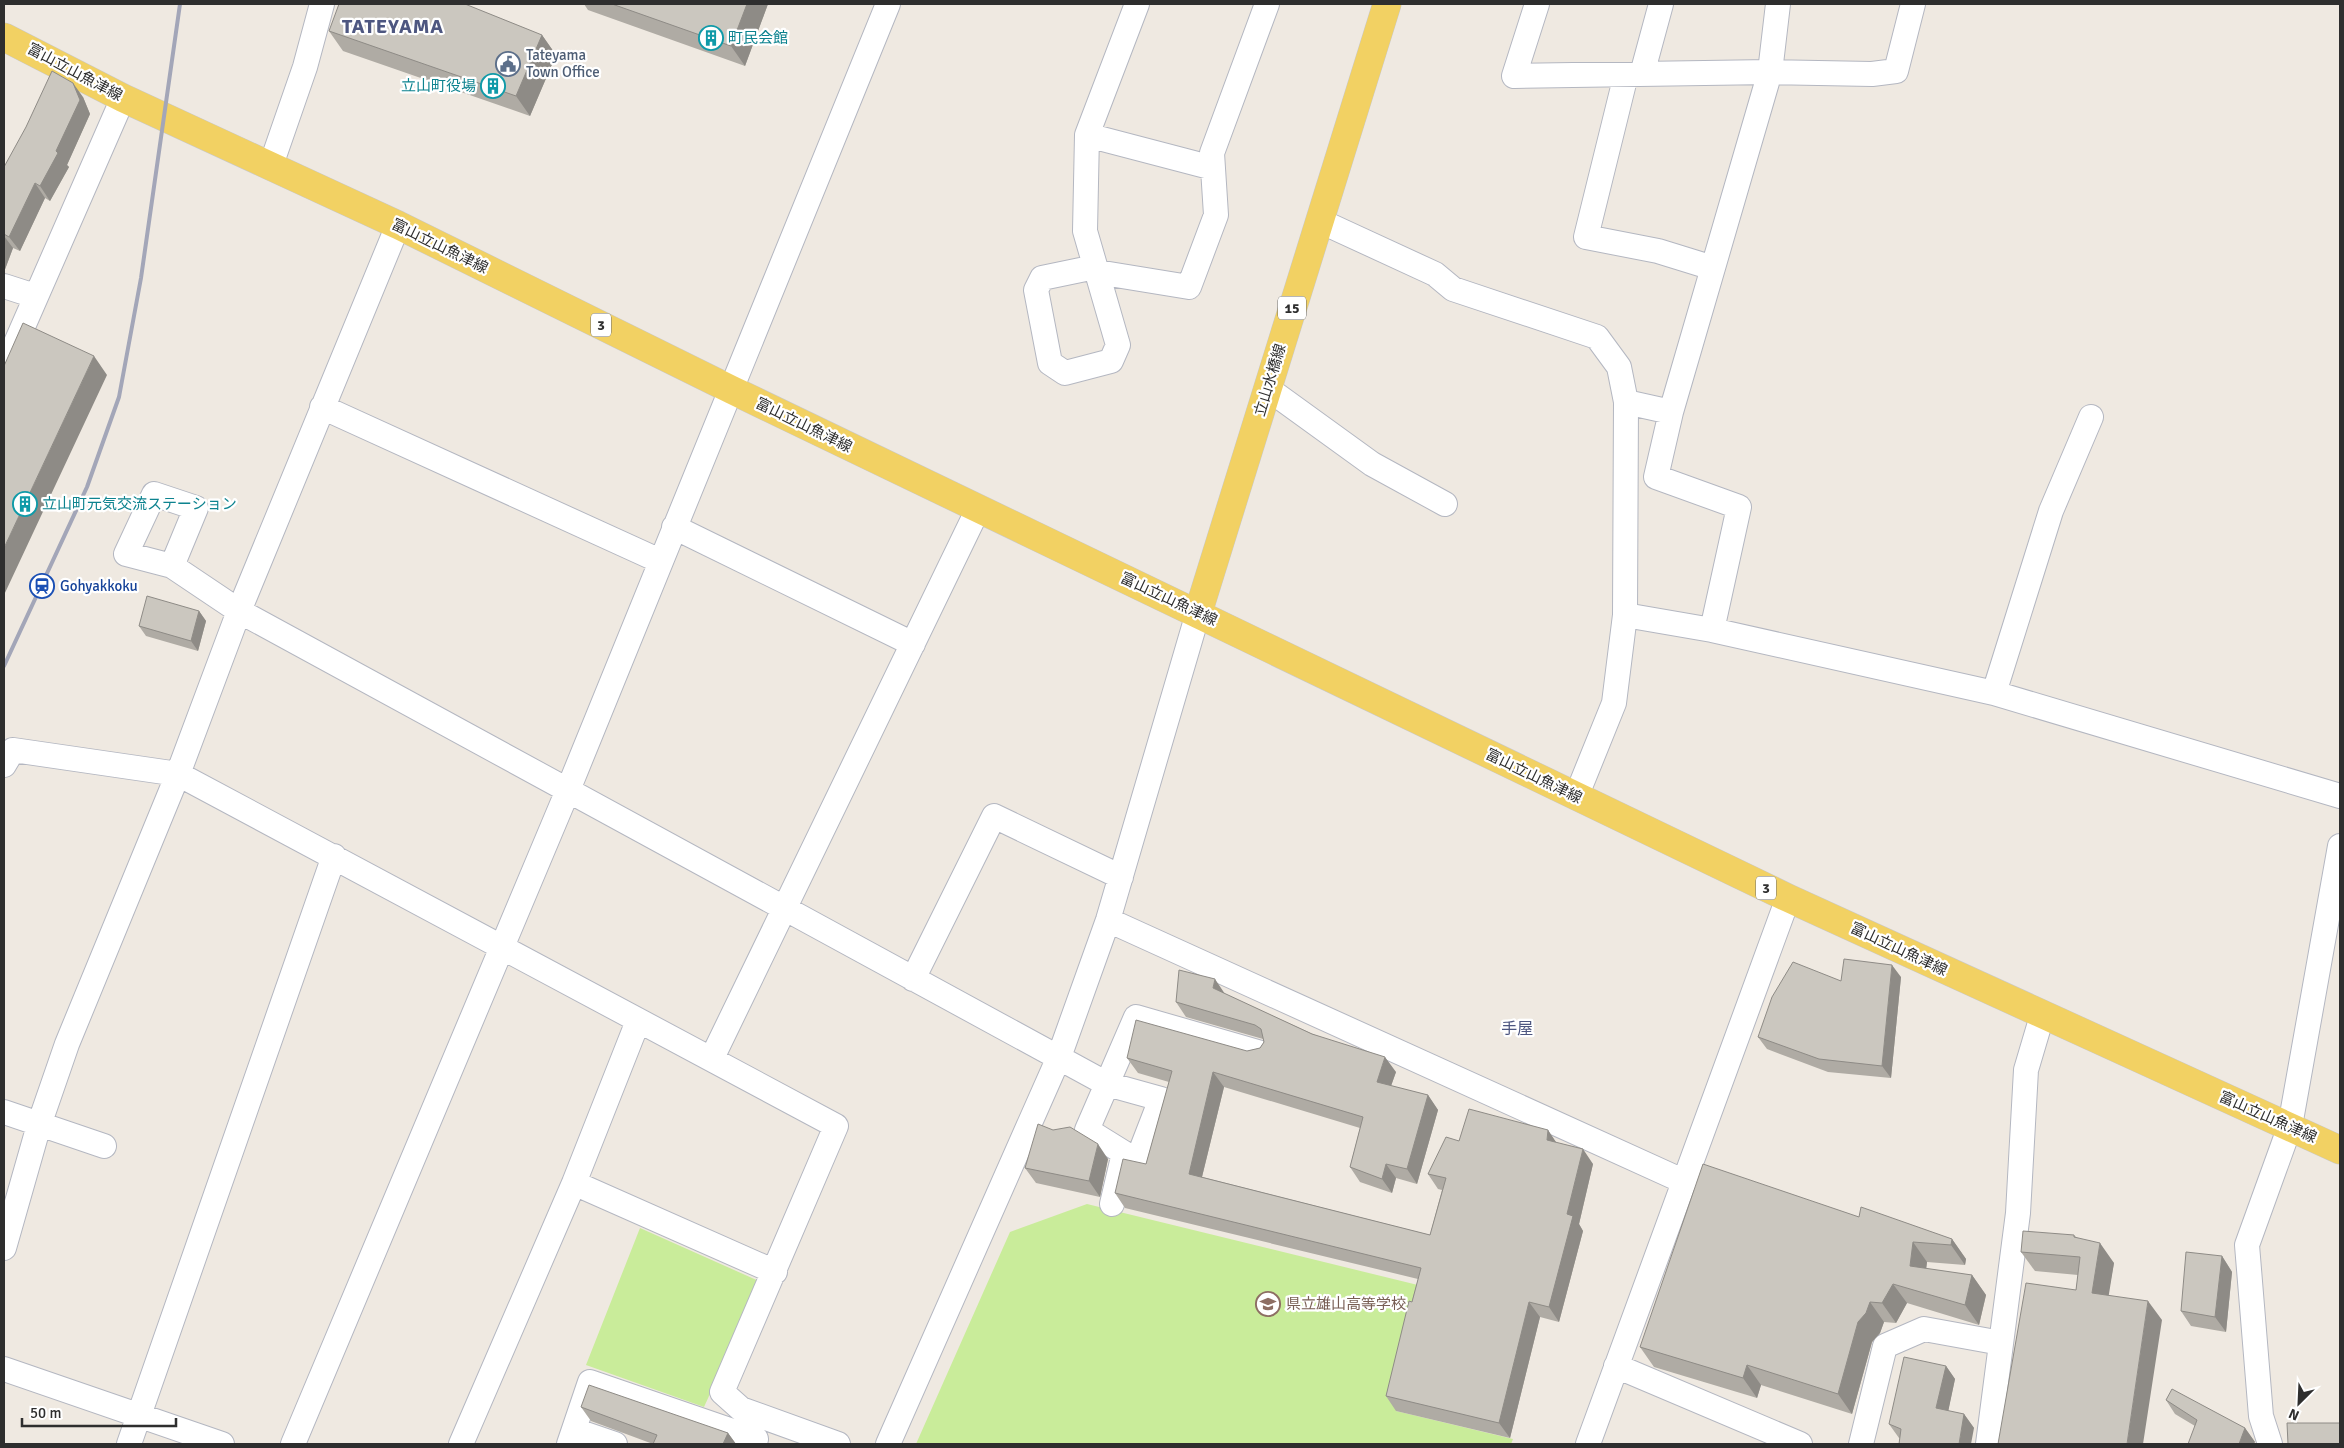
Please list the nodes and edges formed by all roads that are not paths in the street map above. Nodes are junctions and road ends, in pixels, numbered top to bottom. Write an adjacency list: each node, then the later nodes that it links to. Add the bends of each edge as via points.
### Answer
1 (322, 4): 15 (street, via 306,67)
2 (888, 4): 25 (street)
3 (1137, 4): 14 (street)
4 (1267, 4): 16 (street, via 1212,154)
5 (1386, 4): 17 (main road, 立山水橋線 / 15)
6 (1537, 4): 12 (street, via 1514,76)
7 (1662, 4): 12 (street)
8 (1778, 4): 11 (street)
9 (1913, 4): 11 (street, via 1896,71 1872,74)
10 (4, 37): 13 (main road, 富山立山魚津線 / 3)
11 (1770, 72): 12 (street); 19 (street)
12 (1634, 74): 19 (street, via 1586,237 1658,250)
13 (123, 98): 15 (main road, 富山立山魚津線 / 3); 22 (street)
14 (1087, 135): 16 (street); 20 (street, via 1085,231)
15 (271, 166): 18 (main road, 富山立山魚津線 / 3)
16 (1213, 168): 20 (street, via 1216,215 1189,287)
17 (1320, 221): 24 (main road, 立山水橋線 / 15); 26 (street, via 1434,274 1453,289 1597,336 1619,367)
18 (398, 225): 25 (main road, 富山立山魚津線 / 3); 27 (street)
19 (1713, 268): 28 (street)
20 (1096, 269): 20 (street, via 1118,344 1111,361 1065,373 1050,363 1036,290 1042,278)
21 (4, 286): 22 (street)
22 (35, 296): 23 (street)
23 (4, 370)
24 (1267, 388): 30 (street, via 1372,464); 36 (main road, 立山水橋線 / 15)
25 (732, 390): 31 (main road, 富山立山魚津線 / 3); 32 (street)
26 (1626, 402): 28 (street); 37 (street)
27 (322, 407): 33 (street); 35 (street)
28 (1671, 412): 38 (street, via 1656,477 1739,507)
29 (2091, 417): 40 (street, via 2051,511)
30 (1445, 504)
31 (978, 509): 36 (main road, 富山立山魚津線 / 3); 39 (street)
32 (674, 527): 33 (street); 39 (street)
33 (660, 561): 43 (street)
34 (172, 566): 35 (street)
35 (239, 611): 42 (street); 43 (street)
36 (1198, 613): 45 (main road, 富山立山魚津線 / 3); 48 (street)
37 (1625, 615): 38 (street); 45 (street, via 1614,702)
38 (1712, 630): 40 (street)
39 (912, 644): 50 (street)
40 (1994, 693): 44 (street)
41 (4, 765): 42 (street, via 13,750)
42 (178, 774): 47 (street); 61 (street, via 67,1044)
43 (568, 790): 50 (street); 52 (street)
44 (2340, 796)
45 (1576, 797): 49 (main road, 富山立山魚津線 / 3)
46 (2340, 846): 62 (street)
47 (334, 856): 52 (street); 74 (street)
48 (1121, 877): 51 (street); 53 (street, via 994,816)
49 (1788, 898): 54 (main road, 富山立山魚津線 / 3); 66 (street)
50 (785, 908): 53 (street); 58 (street)
51 (1108, 920): 57 (street); 66 (street)
52 (501, 946): 55 (street); 78 (street)
53 (913, 979): 57 (street)
54 (2042, 1016): 62 (main road, 富山立山魚津線 / 3); 71 (street, via 2026,1070 2018,1213)
55 (638, 1021): 58 (street); 67 (street)
56 (1261, 1053): 59 (street, via 1136,1017)
57 (1059, 1057): 59 (street); 83 (street)
58 (712, 1058): 70 (street, via 836,1126)
59 (1107, 1084): 65 (street, via 1087,1130); 65 (street, via 1161,1099 1137,1161)
60 (4, 1112): 61 (street)
61 (39, 1125): 63 (street); 69 (street)
62 (2290, 1126): 64 (main road, 富山立山魚津線 / 3); 88 (street, via 2247,1246 2261,1416)
63 (104, 1146)
64 (2340, 1150)
65 (1124, 1153): 68 (street)
66 (1685, 1182): 72 (street)
67 (574, 1183): 70 (street); 79 (street)
68 (1112, 1204)
69 (4, 1248)
70 (775, 1272): 82 (street, via 722,1392 741,1409)
71 (2001, 1343): 86 (street, via 1924,1329 1885,1346); 87 (street)
72 (1616, 1366): 84 (street); 85 (street)
73 (4, 1368): 74 (street)
74 (139, 1416): 76 (street); 77 (street)
75 (571, 1437): 80 (street); 81 (street, via 590,1382 756,1439)
76 (129, 1444)
77 (222, 1444)
78 (293, 1444)
79 (461, 1444)
80 (615, 1444)
81 (754, 1444)
82 (838, 1444)
83 (888, 1444)
84 (1588, 1444)
85 (1800, 1444)
86 (1861, 1444)
87 (1988, 1444)
88 (2270, 1444)

